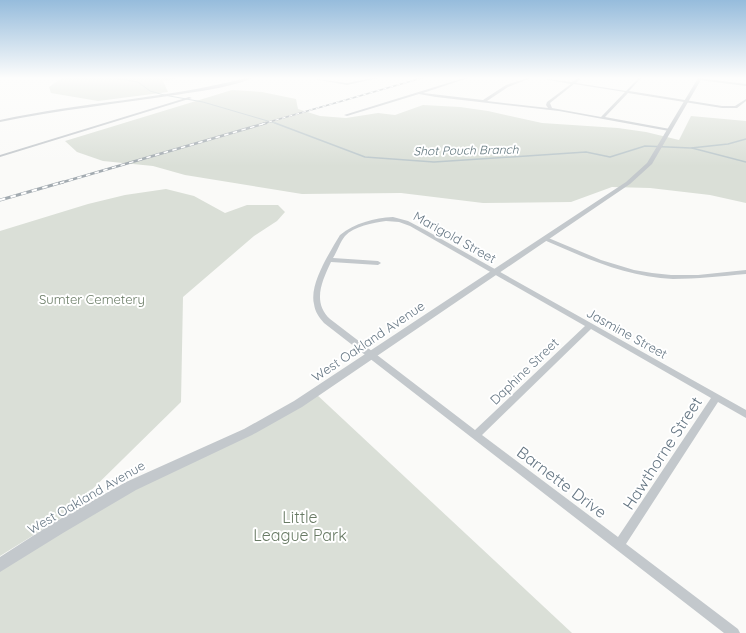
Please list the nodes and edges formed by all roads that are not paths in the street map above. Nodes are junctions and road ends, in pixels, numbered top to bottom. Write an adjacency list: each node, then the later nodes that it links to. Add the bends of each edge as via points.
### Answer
1 (71, 108): 11 (street)
2 (159, 108): 14 (street)
3 (371, 108): 9 (street)
4 (533, 108): 8 (street)
5 (550, 108): 8 (street)
6 (612, 108): 10 (street)
7 (682, 108): 12 (street, West Oakland Avenue)
8 (552, 110): 10 (street)
9 (346, 115)
10 (602, 118): 12 (street)
11 (0, 121)
12 (669, 130): 16 (street, West Oakland Avenue, via 646,168 637,177)
13 (0, 150): 14 (street)
14 (9, 154): 15 (street)
15 (0, 156)
16 (546, 239): 19 (street, via 602,264 632,272 688,277); 20 (street, West Oakland Avenue)
17 (330, 260): 18 (street); 20 (street, Marigold Street, via 342,236 350,229 380,220 394,219 425,232); 22 (street, Marigold Street, via 318,286 316,299 319,311 327,321)
18 (378, 263)
19 (746, 272)
20 (495, 273): 21 (street, Jasmine Street); 22 (street, West Oakland Avenue)
21 (590, 326): 23 (street, Jasmine Street); 25 (street, Daphine Street)
22 (372, 356): 25 (street, Barnette Drive); 27 (street, West Oakland Avenue, via 279,415 131,486)
23 (717, 397): 24 (street, Jasmine Street); 26 (street, Hawthorne Street)
24 (746, 414)
25 (476, 435): 26 (street, Barnette Drive)
26 (619, 545): 28 (street, Barnette Drive)
27 (0, 565)
28 (734, 633)

